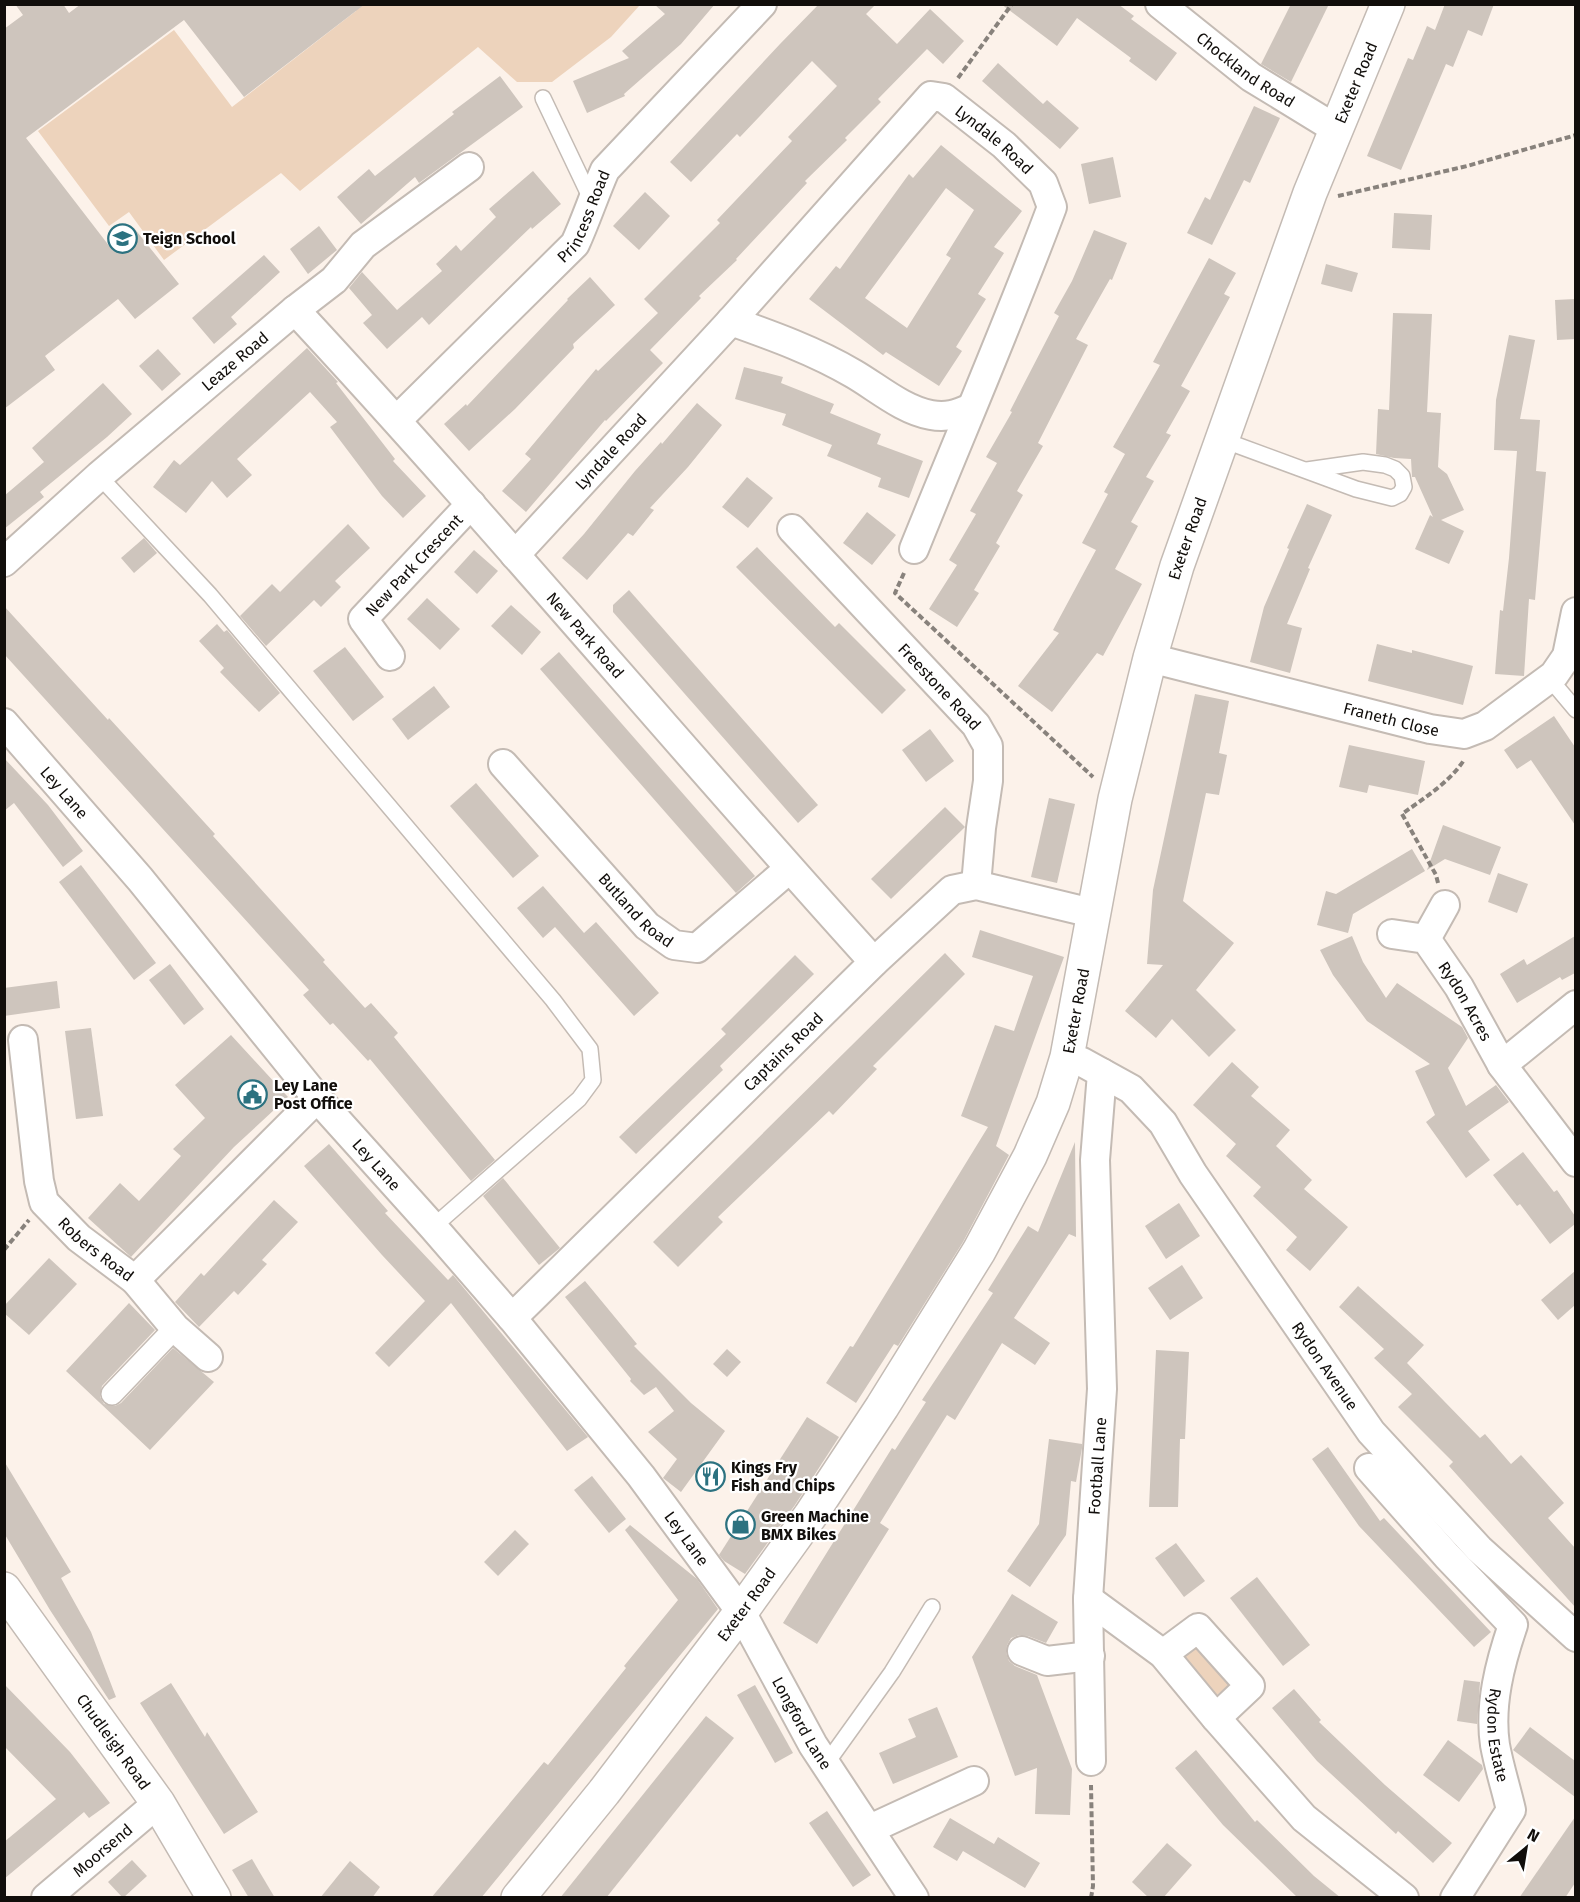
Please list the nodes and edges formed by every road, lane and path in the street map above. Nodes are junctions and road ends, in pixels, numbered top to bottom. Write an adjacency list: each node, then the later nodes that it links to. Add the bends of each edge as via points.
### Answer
1 (762, 4): 10 (street, Princess Road, via 605,170)
2 (1012, 4): 6 (path)
3 (1160, 4): 7 (street, Chockland Road, via 1251,77)
4 (1388, 4): 7 (main road, Exeter Road)
5 (543, 98): 10 (lane)
6 (944, 98): 13 (street, Lyndale Road, via 931,96); 14 (street, Lyndale Road, via 1004,145 1043,183 1052,207)
7 (1336, 129): 11 (main road, Exeter Road)
8 (1575, 135): 11 (path, via 1467,166)
9 (469, 167): 12 (street, Leaze Road, via 363,245 334,280)
10 (592, 201): 15 (street, Princess Road, via 575,244)
11 (1307, 203): 16 (main road, Exeter Road)
12 (295, 310): 15 (street, New Park Road); 18 (street, Leaze Road)
13 (731, 321): 14 (street, via 797,345 930,415 951,417); 22 (street, Lyndale Road)
14 (971, 408): 21 (street, Lyndale Road)
15 (397, 420): 19 (street, New Park Road)
16 (1222, 440): 17 (lane); 26 (main road, Exeter Road, via 1177,566)
17 (1308, 470): 17 (lane, via 1392,498 1404,487 1402,476 1385,465 1364,462)
18 (99, 476): 23 (street, Leaze Road); 48 (lane, via 210,595 553,1000 590,1049 593,1080 579,1099)
19 (471, 504): 22 (street, New Park Road); 25 (street, New Park Crescent, via 363,619)
20 (792, 529): 34 (street, Freestone Road, via 976,725 988,746 988,781)
21 (914, 549): 32 (path, via 895,593)
22 (515, 555): 33 (street, New Park Road)
23 (4, 562)
24 (1575, 612): 27 (street, Franeth Close, via 1567,656)
25 (390, 656)
26 (1150, 658): 30 (street, Franeth Close, via 1430,729 1464,734); 32 (main road, Exeter Road)
27 (1549, 678): 28 (lane); 30 (street, Franeth Close)
28 (1575, 710)
29 (4, 723): 45 (street, Ley Lane, via 140,879)
30 (1485, 726): 35 (path, via 1461,766 1402,814 1436,874)
31 (503, 764): 33 (street, Butland Road, via 648,926 674,945 697,948)
32 (1115, 799): 36 (main road, Exeter Road)
33 (789, 868): 39 (street, New Park Road)
34 (976, 885): 36 (street); 39 (street, Captains Road, via 952,890)
35 (1445, 905): 38 (street)
36 (1092, 913): 42 (main road, Exeter Road)
37 (1392, 934): 38 (street)
38 (1426, 939): 43 (street, Rydon Acres, via 1459,987)
39 (874, 962): 51 (street, Captains Road)
40 (1575, 1005): 43 (street)
41 (23, 1040): 47 (street, Robers Road, via 39,1181)
42 (1067, 1057): 44 (street); 59 (main road, Exeter Road, via 1030,1156 980,1251 810,1516)
43 (1502, 1065): 46 (street, Rydon Acres)
44 (1102, 1073): 57 (street, Football Lane, via 1095,1160 1102,1389); 60 (street, Rydon Avenue, via 1131,1089 1163,1123 1193,1173 1371,1432 1479,1549)
45 (317, 1098): 48 (street, Ley Lane); 50 (street, Robers Road)
46 (1575, 1162)
47 (45, 1202): 49 (path); 50 (street, Robers Road, via 79,1238)
48 (434, 1227): 51 (street, Ley Lane)
49 (4, 1250)
50 (135, 1280): 52 (street)
51 (512, 1318): 59 (street, Ley Lane, via 641,1476)
52 (175, 1328): 53 (street); 54 (street)
53 (208, 1357)
54 (112, 1395)
55 (1369, 1468): 76 (street, Rydon Estate, via 1513,1625 1503,1654 1493,1712 1495,1745 1511,1810)
56 (4, 1589): 68 (main road, Chudleigh Road)
57 (1088, 1599): 62 (street); 63 (street, Football Lane)
58 (932, 1607): 66 (lane, via 892,1672)
59 (741, 1612): 66 (street, Longford Lane); 72 (main road, Exeter Road)
60 (1575, 1637)
61 (1022, 1651): 63 (street, via 1047,1661)
62 (1163, 1654): 64 (street); 64 (street, via 1198,1628 1250,1686)
63 (1089, 1656): 65 (street, Football Lane)
64 (1216, 1718): 75 (street, via 1304,1818)
65 (1091, 1761): 74 (path)
66 (826, 1764): 69 (street, Longford Lane)
67 (974, 1781): 69 (street)
68 (158, 1803): 70 (street, Moorsend); 71 (main road, Chudleigh Road)
69 (870, 1829): 73 (street, Longford Lane)
70 (46, 1898)
71 (214, 1898)
72 (518, 1898)
73 (914, 1898)
74 (1090, 1898)
75 (1404, 1898)
76 (1455, 1898)

